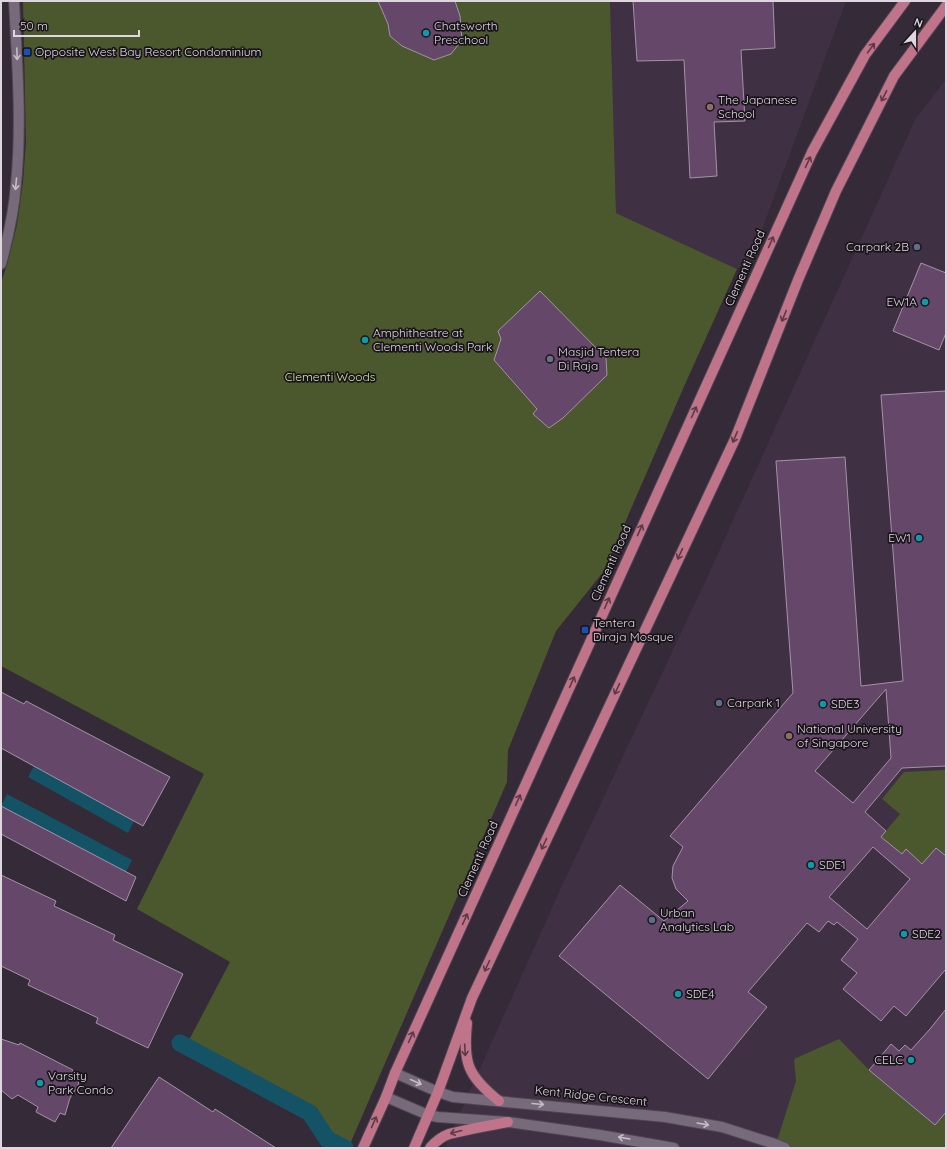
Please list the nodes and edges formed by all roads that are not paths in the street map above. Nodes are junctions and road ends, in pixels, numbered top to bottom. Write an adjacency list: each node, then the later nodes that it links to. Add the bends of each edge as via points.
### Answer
1 (14, 1): 4 (street, one-way to 4, via 19,140 14,204)
2 (905, 1): 6 (main road, Clementi Road, one-way to 2, via 809,159 865,55)
3 (946, 6): 5 (main road, one-way to 5, via 894,76 836,191 735,439)
4 (1, 264)
5 (472, 998): 7 (main road); 9 (main road, one-way to 9, via 465,1041 469,1068 477,1081)
6 (395, 1073): 7 (street, Kent Ridge Crescent, one-way to 7); 8 (main road, Clementi Road)
7 (438, 1092): 9 (street, Kent Ridge Crescent, via 453,1097); 10 (main road)
8 (386, 1097): 10 (street); 13 (main road, Clementi Road, one-way to 8)
9 (499, 1101): 12 (street, Kent Ridge Crescent, one-way to 12, via 665,1117 722,1127)
10 (428, 1115): 11 (street); 14 (main road)
11 (508, 1122): 15 (main road, one-way to 15, via 449,1134); 16 (street, one-way to 11, via 619,1137)
12 (774, 1146): 17 (street, Kent Ridge Crescent)
13 (363, 1148)
14 (414, 1148)
15 (430, 1148)
16 (674, 1148)
17 (785, 1148)

